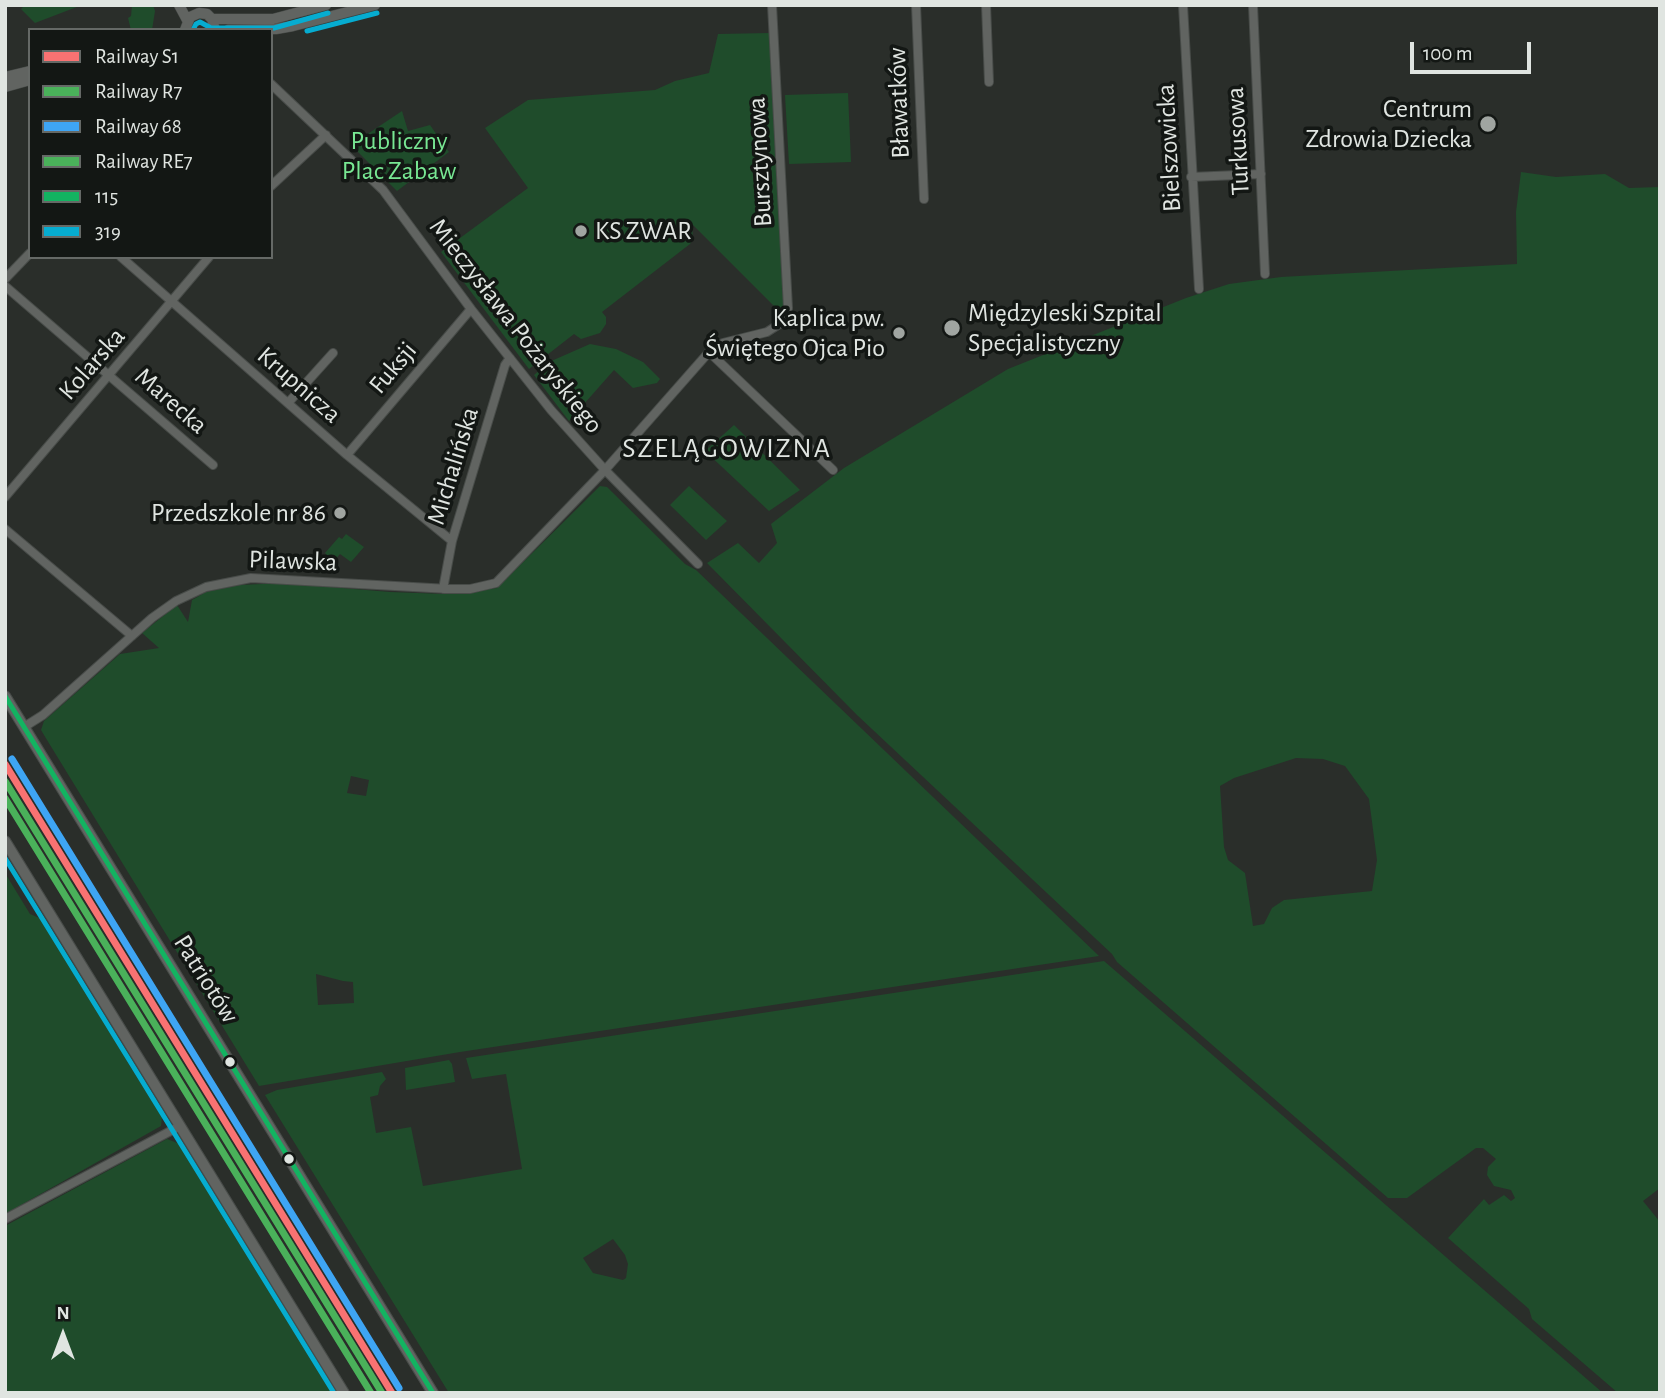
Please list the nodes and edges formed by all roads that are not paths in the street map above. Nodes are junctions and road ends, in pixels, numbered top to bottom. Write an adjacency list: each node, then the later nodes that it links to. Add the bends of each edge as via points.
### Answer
1 (179, 5): 11 (street)
2 (326, 5): 10 (street, via 272,19)
3 (375, 5): 13 (street)
4 (772, 5): 34 (street, Bursztynowa, via 787,317 767,332)
5 (916, 5): 24 (street, Bławatków)
6 (986, 5): 17 (street)
7 (1183, 5): 22 (street, Bielszowicka)
8 (1253, 5): 21 (street, Turkusowa)
9 (195, 9): 10 (street); 11 (street)
10 (212, 19): 12 (street)
11 (184, 27)
12 (214, 28)
13 (273, 29)
14 (28, 71): 15 (street)
15 (5, 77)
16 (28, 81): 19 (street)
17 (989, 82)
18 (273, 86): 20 (street, Mieczysława Pożaryskiego)
19 (5, 87)
20 (326, 135): 23 (street); 33 (street, Mieczysława Pożaryskiego, via 383,190)
21 (1261, 174): 22 (street); 28 (street, Turkusowa)
22 (1191, 177): 31 (street, Bielszowicka)
23 (273, 184)
24 (924, 199)
25 (28, 255): 29 (street)
26 (123, 259): 32 (street, Krupnicza)
27 (207, 259): 32 (street, Kolarska)
28 (1265, 274)
29 (5, 279)
30 (5, 286): 37 (street, Marecka)
31 (1199, 289)
32 (171, 302): 37 (street, Kolarska); 38 (street, Krupnicza)
33 (471, 309): 36 (street, Mieczysława Pożaryskiego); 39 (street, Fuksji)
34 (709, 352): 41 (street, Pilawska); 42 (street)
35 (333, 353): 38 (street)
36 (510, 358): 41 (street, Mieczysława Pożaryskiego); 45 (street, Michalińska)
37 (110, 375): 40 (street, Marecka); 43 (street, Kolarska)
38 (288, 403): 39 (street, Krupnicza)
39 (347, 455): 45 (street, Krupnicza)
40 (213, 465)
41 (605, 470): 46 (street, Mieczysława Pożaryskiego); 47 (street, Pilawska, via 496,583)
42 (833, 470)
43 (5, 497)
44 (5, 529): 48 (street)
45 (452, 541): 47 (street, Michalińska)
46 (698, 565)
47 (443, 589): 48 (street, Pilawska, via 238,579 186,596)
48 (132, 636): 50 (street, Pilawska)
49 (5, 696): 50 (main road, Patriotów)
50 (24, 727): 55 (main road, Patriotów)
51 (5, 841): 52 (main road)
52 (180, 1126): 53 (street); 54 (main road)
53 (5, 1219)
54 (344, 1393)
55 (433, 1393)

